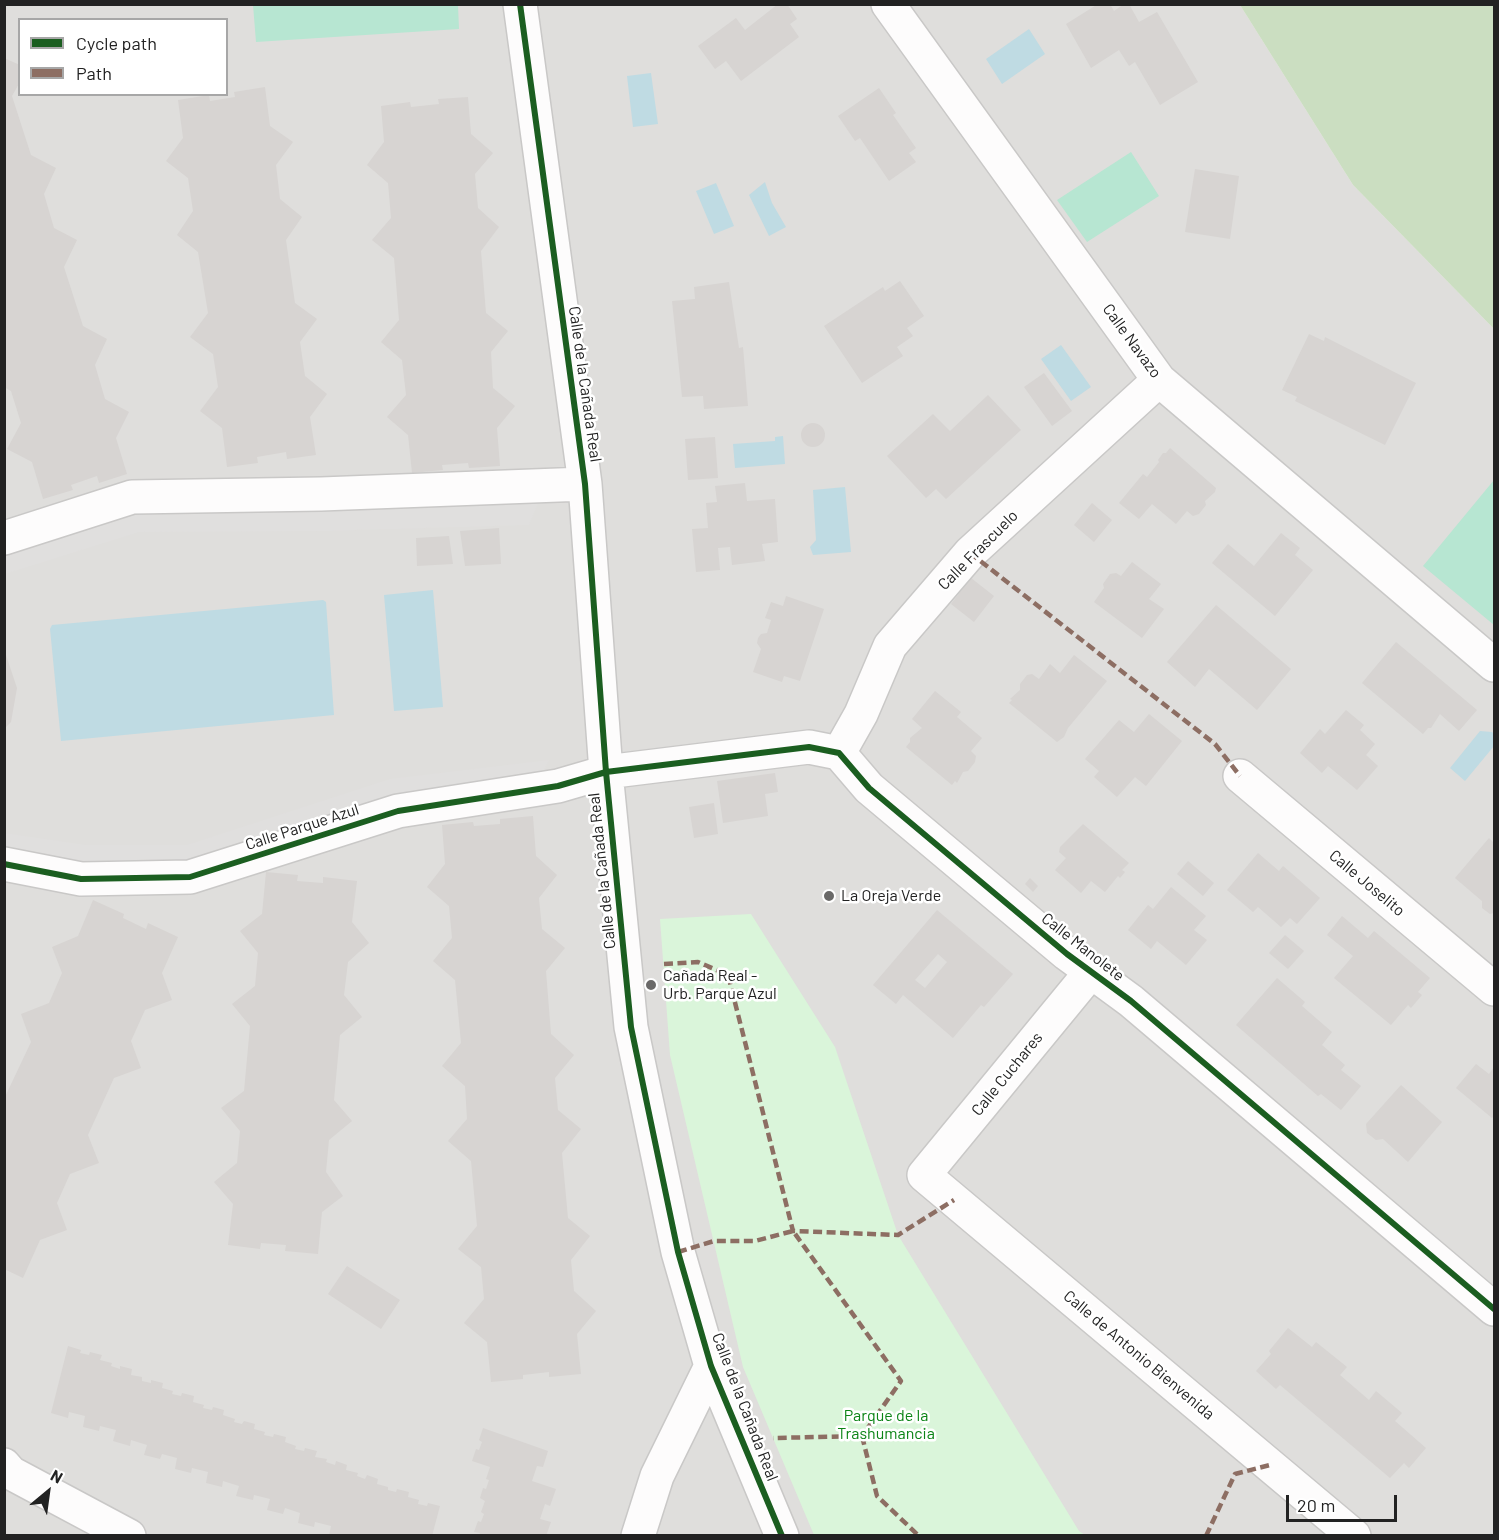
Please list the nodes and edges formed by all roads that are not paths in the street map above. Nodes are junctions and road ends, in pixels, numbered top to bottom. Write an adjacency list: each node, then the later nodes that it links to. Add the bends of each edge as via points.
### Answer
1 (520, 4): 4 (street, Calle de la Cañada Real)
2 (888, 4): 3 (street, Calle Navazo)
3 (1159, 380): 6 (street, Calle Navazo); 7 (street, Calle Frascuelo, via 970,553 890,646 861,714)
4 (585, 483): 5 (street, via 132,497); 8 (street, Calle de la Cañada Real)
5 (4, 538)
6 (1494, 665)
7 (839, 753): 8 (street, via 809,747); 11 (street, Calle Manolete, via 869,788)
8 (606, 772): 10 (street, Calle Parque Azul, via 558,786 398,811 190,877 81,879); 15 (street, Calle de la Cañada Real, via 631,1027 678,1252)
9 (1240, 776): 12 (street, Calle Joselito)
10 (4, 864)
11 (1090, 973): 13 (street, Calle Cuchares); 14 (street, Calle Manolete, via 1131,1001)
12 (1494, 989)
13 (924, 1175): 20 (street, Calle de Antonio Bienvenida)
14 (1494, 1309)
15 (711, 1365): 18 (street, via 657,1476); 19 (street, Calle de la Cañada Real)
16 (7, 1474): 17 (street)
17 (129, 1536)
18 (638, 1536)
19 (782, 1536)
20 (1354, 1536)

